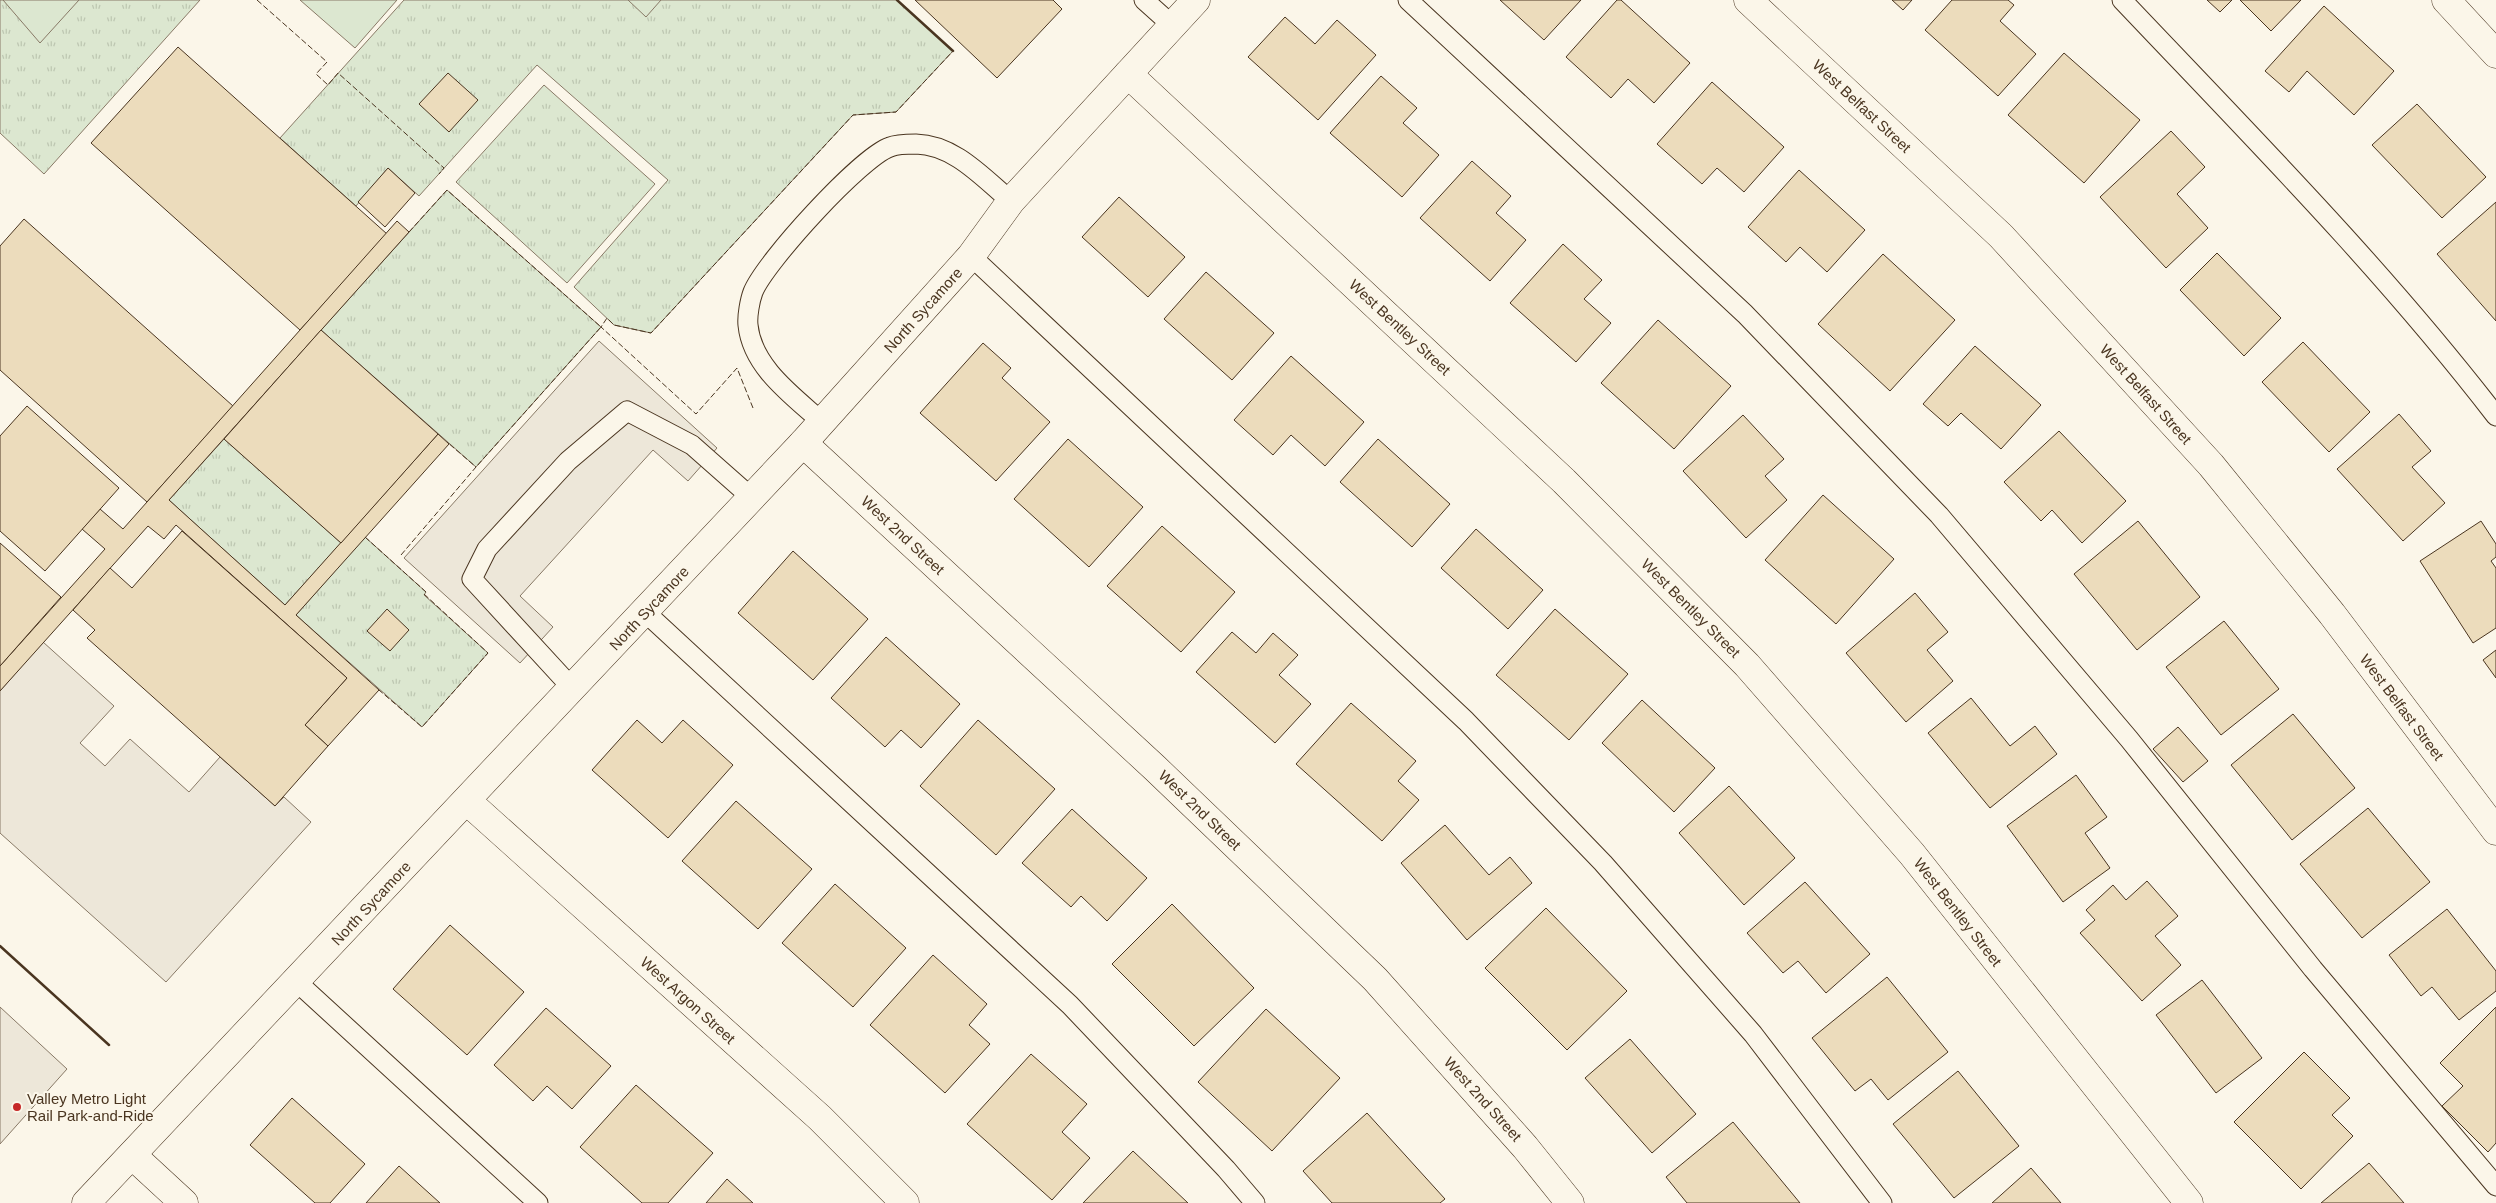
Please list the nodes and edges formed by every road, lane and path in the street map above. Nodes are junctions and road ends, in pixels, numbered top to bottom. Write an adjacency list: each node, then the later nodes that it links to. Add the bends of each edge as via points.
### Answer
1 (1144, 0): 7 (lane)
2 (1196, 0): 7 (street, North Sycamore)
3 (1408, 0): 22 (lane, via 1745,314 1939,516 2129,739 2312,969)
4 (1748, 0): 19 (street, West Belfast Street, via 2001,236 2205,458 2332,614)
5 (2122, 0): 12 (lane, via 2301,189 2455,363)
6 (2446, 0): 8 (street)
7 (1173, 26): 9 (street, North Sycamore)
8 (2496, 54)
9 (1128, 74): 10 (street, North Sycamore); 30 (street, West Bentley Street, via 1564,481 1747,665 1912,854)
10 (1011, 201): 11 (street, North Sycamore); 13 (lane, via 953,153 936,146 890,147 862,166 777,255 752,293 747,324 750,338 769,372)
11 (971, 256): 13 (street, North Sycamore); 29 (lane, via 1480,735 1603,863 1753,1034)
12 (2496, 416)
13 (822, 422): 14 (street, North Sycamore)
14 (803, 444): 15 (street, North Sycamore); 28 (street, West 2nd Street, via 1156,768 1375,979 1525,1147)
15 (752, 498): 16 (street, North Sycamore); 17 (lane, via 692,445 627,412 568,461 488,550 472,579)
16 (645, 612): 17 (street, North Sycamore); 27 (lane, via 1070,1005)
17 (573, 689): 18 (street, North Sycamore)
18 (468, 801): 20 (street, North Sycamore); 26 (street, West Argon Street, via 820,1118)
19 (2496, 831)
20 (297, 982): 21 (street, North Sycamore); 25 (lane)
21 (132, 1155): 23 (street, North Sycamore); 24 (street)
22 (2496, 1186)
23 (86, 1203)
24 (184, 1203)
25 (538, 1203)
26 (905, 1203)
27 (1255, 1203)
28 (1570, 1203)
29 (1882, 1203)
30 (2189, 1203)

